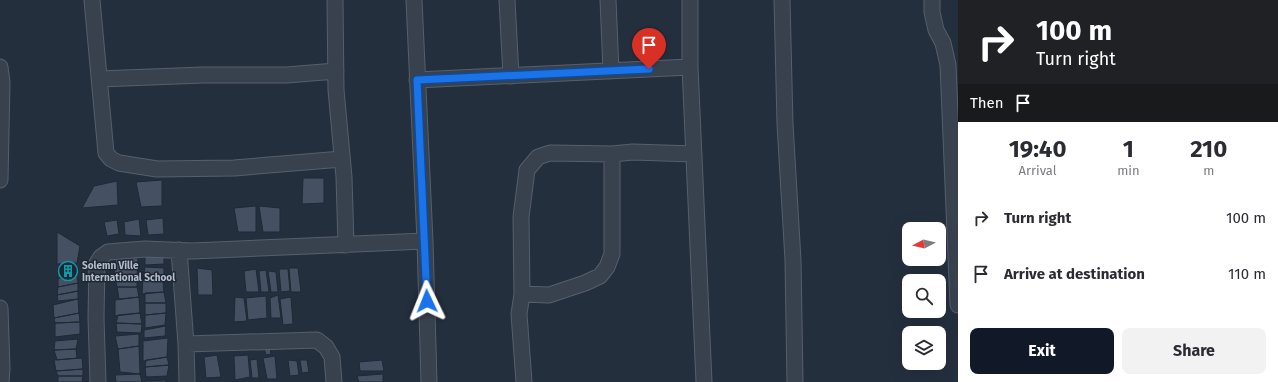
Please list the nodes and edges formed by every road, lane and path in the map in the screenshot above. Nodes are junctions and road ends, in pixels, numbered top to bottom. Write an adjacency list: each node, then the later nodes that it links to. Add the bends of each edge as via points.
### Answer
1 (92, 0): 15 (street)
2 (334, 0): 12 (street)
3 (414, 0): 16 (street)
4 (507, 0): 14 (street)
5 (608, 0): 13 (street)
6 (690, 0): 11 (street)
7 (782, 0): 35 (street, via 785,124 793,260)
8 (932, 0): 9 (street, via 936,30)
9 (953, 64): 25 (street)
10 (0, 67): 20 (street)
11 (690, 67): 13 (street); 18 (street)
12 (336, 71): 15 (street, via 287,75); 19 (street)
13 (611, 71): 14 (street)
14 (511, 76): 16 (street)
15 (99, 79): 19 (street, via 106,153 119,163 157,169 234,168)
16 (417, 80): 21 (street)
17 (612, 154): 18 (street); 24 (street, via 612,254 607,267 600,276 549,295); 24 (street, via 550,153 538,157 527,170 521,217)
18 (694, 154): 34 (street)
19 (342, 159): 22 (street)
20 (0, 180)
21 (425, 241): 22 (street); 32 (street)
22 (346, 244): 23 (street)
23 (179, 250): 27 (street); 29 (street, via 145,248 108,252 97,263)
24 (522, 294): 33 (street, via 519,314)
25 (958, 305)
26 (0, 308): 28 (street)
27 (186, 344): 30 (street); 31 (street, via 317,340 326,347 332,357)
28 (0, 382)
29 (98, 382)
30 (187, 382)
31 (334, 382)
32 (429, 382)
33 (524, 382)
34 (704, 382)
35 (795, 382)

